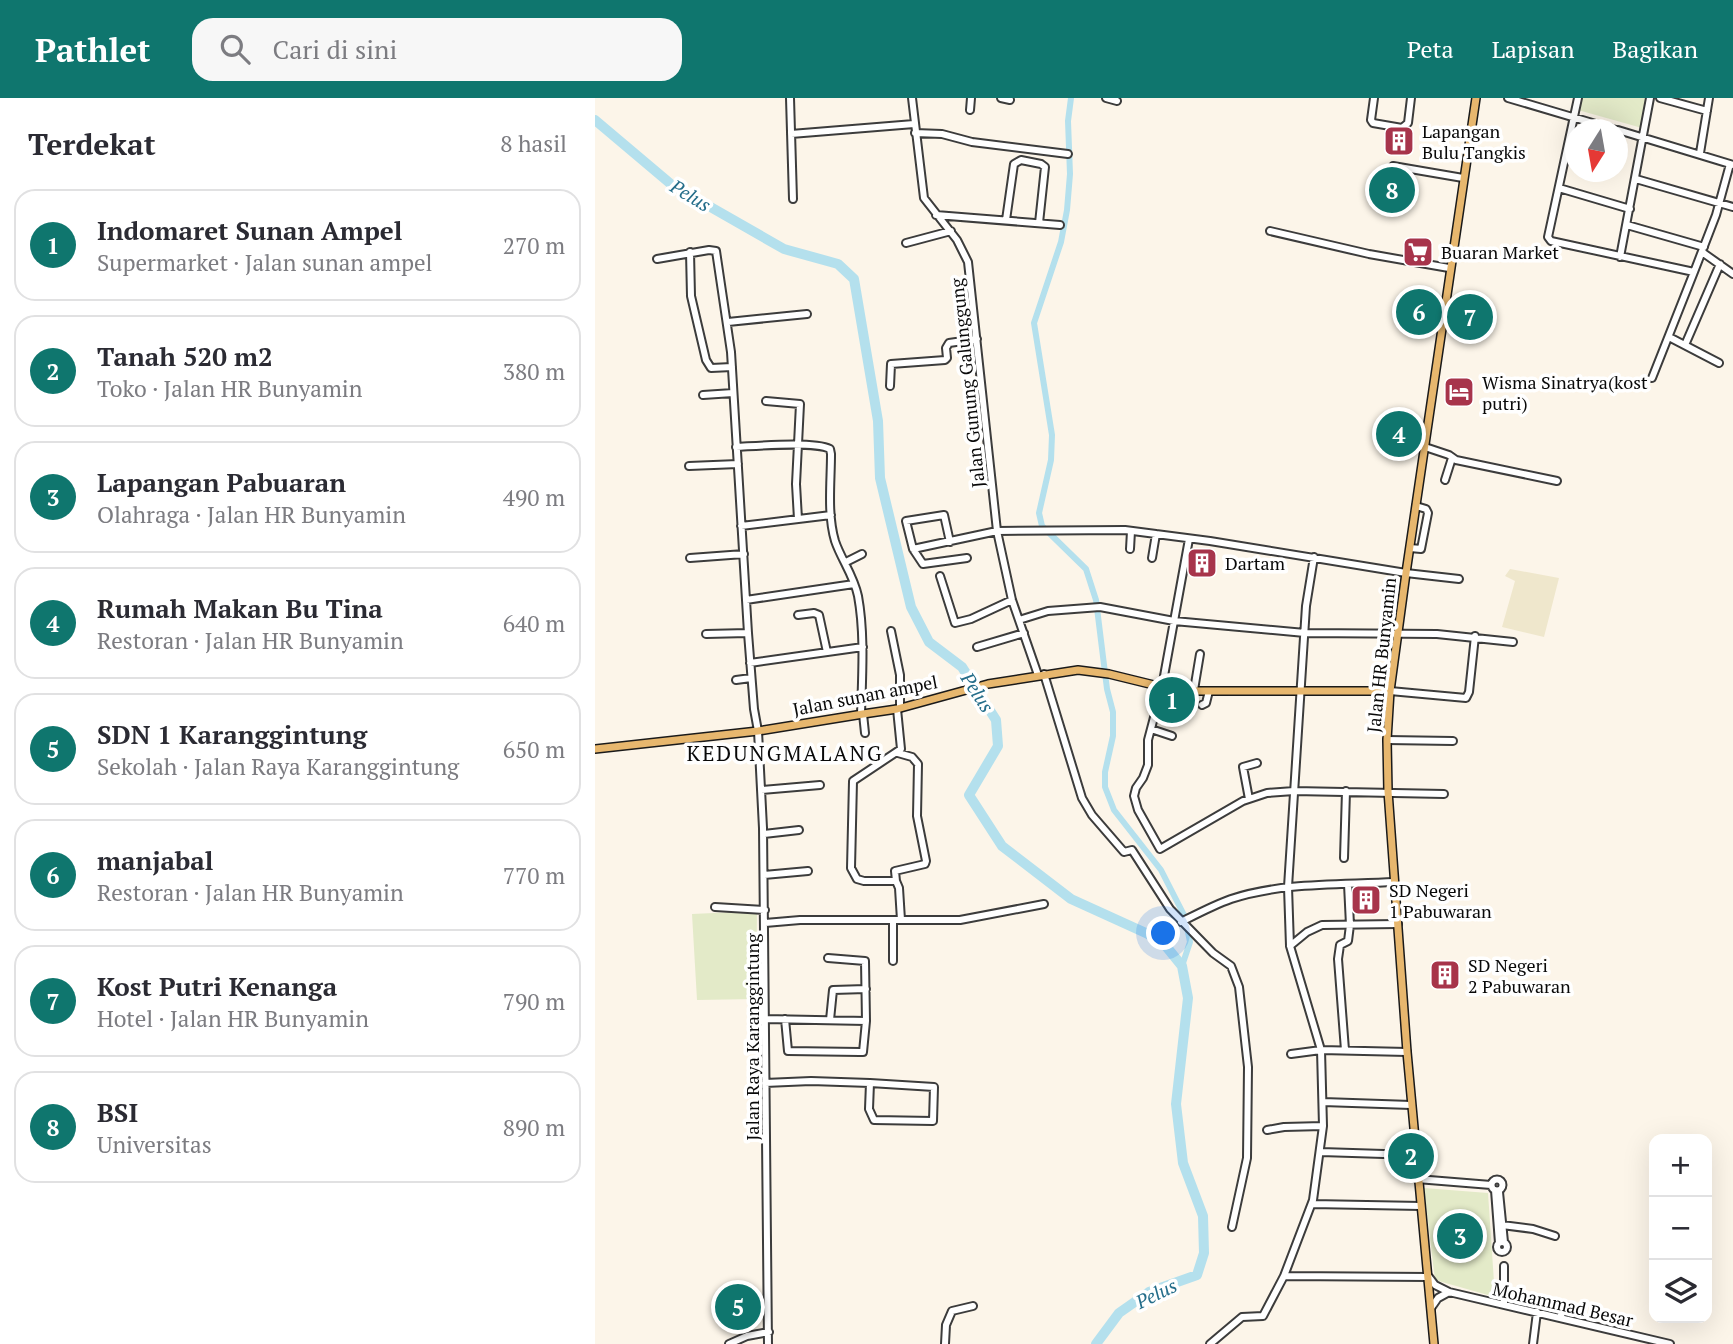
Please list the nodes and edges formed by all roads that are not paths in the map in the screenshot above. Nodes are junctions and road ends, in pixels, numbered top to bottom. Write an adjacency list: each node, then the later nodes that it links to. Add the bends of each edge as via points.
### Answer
1 (790, 98): 23 (street)
2 (912, 98): 20 (street, Jalan Gunung Galunggung)
3 (971, 98): 16 (street)
4 (1001, 98): 14 (street)
5 (1106, 98): 15 (street)
6 (1374, 98): 7 (street, via 1373,123 1402,128 1408,123)
7 (1411, 98)
8 (1476, 98): 29 (main road, Jalan HR Bunyamin)
9 (1508, 98): 18 (street)
10 (1578, 98): 18 (street)
11 (1650, 98): 24 (street)
12 (1660, 98): 17 (street)
13 (1709, 98): 17 (street)
14 (1010, 100)
15 (1117, 101)
16 (970, 110)
17 (1707, 111): 25 (street)
18 (1573, 118): 19 (street); 31 (street)
19 (1577, 119)
20 (913, 124): 21 (street, Jalan Gunung Galunggung); 23 (street)
21 (915, 133): 26 (street); 36 (street, Jalan Gunung Galunggung, via 924,198)
22 (1628, 133): 24 (street)
23 (790, 134): 32 (street)
24 (1643, 137): 25 (street); 30 (street)
25 (1700, 153): 27 (street)
26 (1068, 154)
27 (1731, 164): 33 (street)
28 (1393, 166): 29 (street)
29 (1463, 178): 49 (main road, Jalan HR Bunyamin)
30 (1636, 179): 33 (street); 35 (street)
31 (1559, 188): 35 (street); 46 (street, via 1548,239)
32 (793, 199)
33 (1719, 204): 34 (street); 44 (street)
34 (1733, 207)
35 (1630, 209): 40 (street)
36 (936, 215): 37 (street); 41 (street, Jalan Gunung Galunggung)
37 (1006, 220): 38 (street); 38 (street, via 1014,164 1021,160 1045,167)
38 (1039, 223): 39 (street)
39 (1060, 225)
40 (1627, 225): 44 (street); 46 (street)
41 (951, 231): 43 (street); 55 (street, Jalan Gunung Galunggung, via 968,262)
42 (1270, 231): 49 (street)
43 (906, 243)
44 (1703, 249): 48 (street); 50 (street)
45 (690, 253): 47 (street); 53 (street, Jalan Raya Karanggintung, via 716,251); 58 (street, via 691,296 705,360 711,368)
46 (1621, 257): 50 (street)
47 (657, 259)
48 (1720, 264): 51 (street); 56 (street)
49 (1449, 268): 66 (main road, Jalan HR Bunyamin)
50 (1694, 272): 54 (street)
51 (1733, 274)
52 (807, 314): 53 (street)
53 (728, 322): 58 (street, Jalan Raya Karanggintung)
54 (1669, 337): 56 (street); 59 (street)
55 (977, 339): 60 (street, via 950,343 945,360 891,364); 76 (street, Jalan Gunung Galunggung)
56 (1685, 345): 57 (street)
57 (1719, 363)
58 (732, 367): 61 (street, Jalan Raya Karanggintung)
59 (1652, 378)
60 (890, 386)
61 (733, 393): 62 (street); 65 (street, Jalan Raya Karanggintung)
62 (703, 395)
63 (766, 401): 64 (street, via 800,404)
64 (799, 445): 65 (street); 73 (street, via 829,449); 74 (street)
65 (736, 447): 68 (street, Jalan Raya Karanggintung)
66 (1426, 447): 67 (street); 72 (main road, Jalan HR Bunyamin)
67 (1452, 458): 70 (street); 71 (street)
68 (738, 464): 69 (street); 75 (street, Jalan Raya Karanggintung)
69 (689, 466)
70 (1445, 480)
71 (1557, 481)
72 (1416, 506): 81 (main road, Jalan HR Bunyamin); 81 (street, via 1428,513 1421,549)
73 (831, 515): 74 (street); 90 (street, via 835,541)
74 (798, 519): 75 (street)
75 (741, 526): 84 (street, Jalan Raya Karanggintung)
76 (997, 531): 77 (street); 80 (street); 96 (street, Jalan Gunung Galunggung)
77 (1131, 531): 78 (street); 83 (street)
78 (1156, 534): 79 (street); 89 (street)
79 (1189, 539): 86 (street); 99 (street)
80 (950, 542): 82 (street); 82 (street, via 944,515 908,520)
81 (1410, 548): 91 (main road, Jalan HR Bunyamin)
82 (913, 549): 88 (street, via 923,564)
83 (1130, 549)
84 (744, 554): 87 (street); 95 (street, Jalan Raya Karanggintung)
85 (862, 554): 90 (street)
86 (1314, 557): 91 (street); 103 (street)
87 (690, 558)
88 (967, 558)
89 (1152, 558)
90 (846, 562): 94 (street)
91 (1406, 573): 93 (street); 104 (main road, Jalan HR Bunyamin)
92 (940, 576): 96 (street, via 955,623)
93 (1459, 579)
94 (854, 584): 95 (street); 108 (street)
95 (746, 600): 101 (street, Jalan Raya Karanggintung)
96 (1012, 600): 98 (street, Jalan Gunung Galunggung)
97 (798, 615): 110 (street, via 819,615)
98 (1019, 620): 99 (street, via 1048,611 1100,607); 102 (street, Jalan Gunung Galunggung)
99 (1174, 621): 103 (street); 116 (street)
100 (891, 631): 123 (street, via 899,671)
101 (748, 633): 105 (street); 112 (street, Jalan Raya Karanggintung)
102 (1024, 633): 109 (street); 113 (street, Jalan Gunung Galunggung)
103 (1305, 633): 104 (street); 119 (street)
104 (1398, 633): 106 (street); 120 (main road, Jalan HR Bunyamin)
105 (706, 634)
106 (1475, 636): 107 (street); 120 (street, via 1467,698)
107 (1513, 642)
108 (863, 647): 110 (street); 124 (street)
109 (977, 647)
110 (827, 652): 112 (street)
111 (1200, 654): 117 (street)
112 (751, 663): 114 (street, Jalan Raya Karanggintung)
113 (1041, 674): 116 (main road, Jalan sunan ampel, via 1098,672); 123 (main road, Jalan sunan ampel); 157 (street, Jalan Gunung Galunggung, via 1084,801 1124,852 1132,850)
114 (751, 678): 115 (street); 128 (street, Jalan Raya Karanggintung)
115 (736, 680)
116 (1162, 687): 117 (main road, Jalan sunan ampel); 127 (street)
117 (1190, 690): 118 (main road, Jalan sunan ampel); 122 (street)
118 (1209, 691): 119 (main road, Jalan sunan ampel); 121 (street)
119 (1302, 691): 120 (main road, Jalan sunan ampel); 138 (street)
120 (1390, 691): 131 (main road, Jalan HR Bunyamin)
121 (1202, 705)
122 (1182, 706)
123 (899, 708): 124 (main road, Jalan sunan ampel); 134 (street, via 902,745)
124 (862, 714): 125 (main road, Jalan sunan ampel); 129 (street)
125 (840, 718): 126 (street); 128 (main road, Jalan sunan ampel)
126 (842, 727)
127 (1151, 729): 130 (street); 142 (street, via 1148,765 1134,796 1160,849)
128 (758, 731): 133 (main road, Jalan sunan ampel); 137 (street, Jalan Raya Karanggintung)
129 (865, 733)
130 (1172, 736)
131 (1387, 740): 132 (street); 139 (main road, Jalan HR Bunyamin)
132 (1453, 741)
133 (595, 749)
134 (898, 753): 148 (street, via 918,764 917,816 926,863 895,871); 148 (street, via 853,781 851,868 857,879)
135 (1257, 764): 142 (street, via 1243,767)
136 (820, 785): 137 (street)
137 (761, 790): 144 (street, Jalan Raya Karanggintung)
138 (1294, 790): 140 (street); 142 (street); 151 (street)
139 (1388, 791): 140 (street); 141 (street); 149 (main road, Jalan HR Bunyamin)
140 (1346, 792): 145 (street)
141 (1444, 794)
142 (1249, 799)
143 (799, 830): 144 (street)
144 (764, 834): 147 (street, Jalan Raya Karanggintung)
145 (1344, 858)
146 (809, 871): 147 (street)
147 (764, 875): 154 (street, Jalan Raya Karanggintung)
148 (896, 881): 156 (street)
149 (1394, 882): 150 (street); 159 (main road, Jalan HR Bunyamin)
150 (1348, 884): 151 (street); 160 (street)
151 (1288, 887): 157 (street, via 1229,900); 161 (street)
152 (1044, 904): 156 (street, via 975,919)
153 (715, 906): 154 (street)
154 (765, 910): 158 (street, Jalan Raya Karanggintung)
155 (893, 920): 156 (street); 158 (street); 163 (street)
156 (901, 920)
157 (1181, 922): 186 (street, via 1231,966 1239,986 1248,1067 1247,1157)
158 (765, 923): 165 (street, Jalan Raya Karanggintung)
159 (1398, 924): 160 (street); 171 (main road, Jalan HR Bunyamin)
160 (1350, 925): 161 (street, via 1322,925); 170 (street, via 1338,959)
161 (1290, 946): 169 (street)
162 (828, 958): 164 (street, via 864,959)
163 (893, 961)
164 (866, 989): 167 (street, via 833,990); 168 (street)
165 (765, 1019): 166 (street); 173 (street, Jalan Raya Karanggintung)
166 (785, 1019): 167 (street); 168 (street, via 788,1051 864,1051)
167 (830, 1020): 168 (street)
168 (866, 1021)
169 (1321, 1050): 170 (street); 172 (street); 175 (street)
170 (1345, 1050): 171 (street)
171 (1407, 1052): 176 (main road, Jalan HR Bunyamin)
172 (1291, 1054)
173 (765, 1083): 174 (street); 198 (street, Jalan Raya Karanggintung)
174 (870, 1083): 174 (street, via 869,1109 874,1120 933,1121 934,1087)
175 (1323, 1102): 176 (street); 177 (street)
176 (1411, 1105): 180 (main road, Jalan HR Bunyamin)
177 (1323, 1126): 178 (street); 179 (street)
178 (1267, 1130)
179 (1321, 1152): 180 (street); 183 (street)
180 (1415, 1155): 181 (main road, Jalan HR Bunyamin)
181 (1417, 1179): 182 (street); 184 (main road, Jalan HR Bunyamin)
182 (1495, 1188): 185 (street); 185 (street, via 1501,1243)
183 (1312, 1204): 184 (street); 189 (street)
184 (1421, 1206): 190 (main road, Jalan HR Bunyamin)
185 (1502, 1225): 187 (street)
186 (1232, 1227)
187 (1555, 1237)
188 (1504, 1266): 192 (street)
189 (1284, 1276): 190 (street); 202 (street, via 1262,1317 1242,1317)
190 (1429, 1277): 191 (street); 195 (main road, Jalan HR Bunyamin)
191 (1449, 1292): 193 (street, Mohammad Besar); 195 (street, via 1437,1298)
192 (1504, 1292): 193 (street); 197 (street, via 1559,1306)
193 (1504, 1305): 196 (street, Mohammad Besar)
194 (973, 1306): 201 (street, via 952,1311)
195 (1431, 1310): 203 (main road, Jalan HR Bunyamin)
196 (1537, 1312): 197 (street, Mohammad Besar); 204 (street)
197 (1561, 1318): 205 (street, Mohammad Besar)
198 (769, 1332): 199 (street); 200 (street, Jalan Raya Karanggintung)
199 (729, 1344)
200 (768, 1344)
201 (945, 1344)
202 (1210, 1344)
203 (1434, 1344)
204 (1533, 1344)
205 (1670, 1344)

